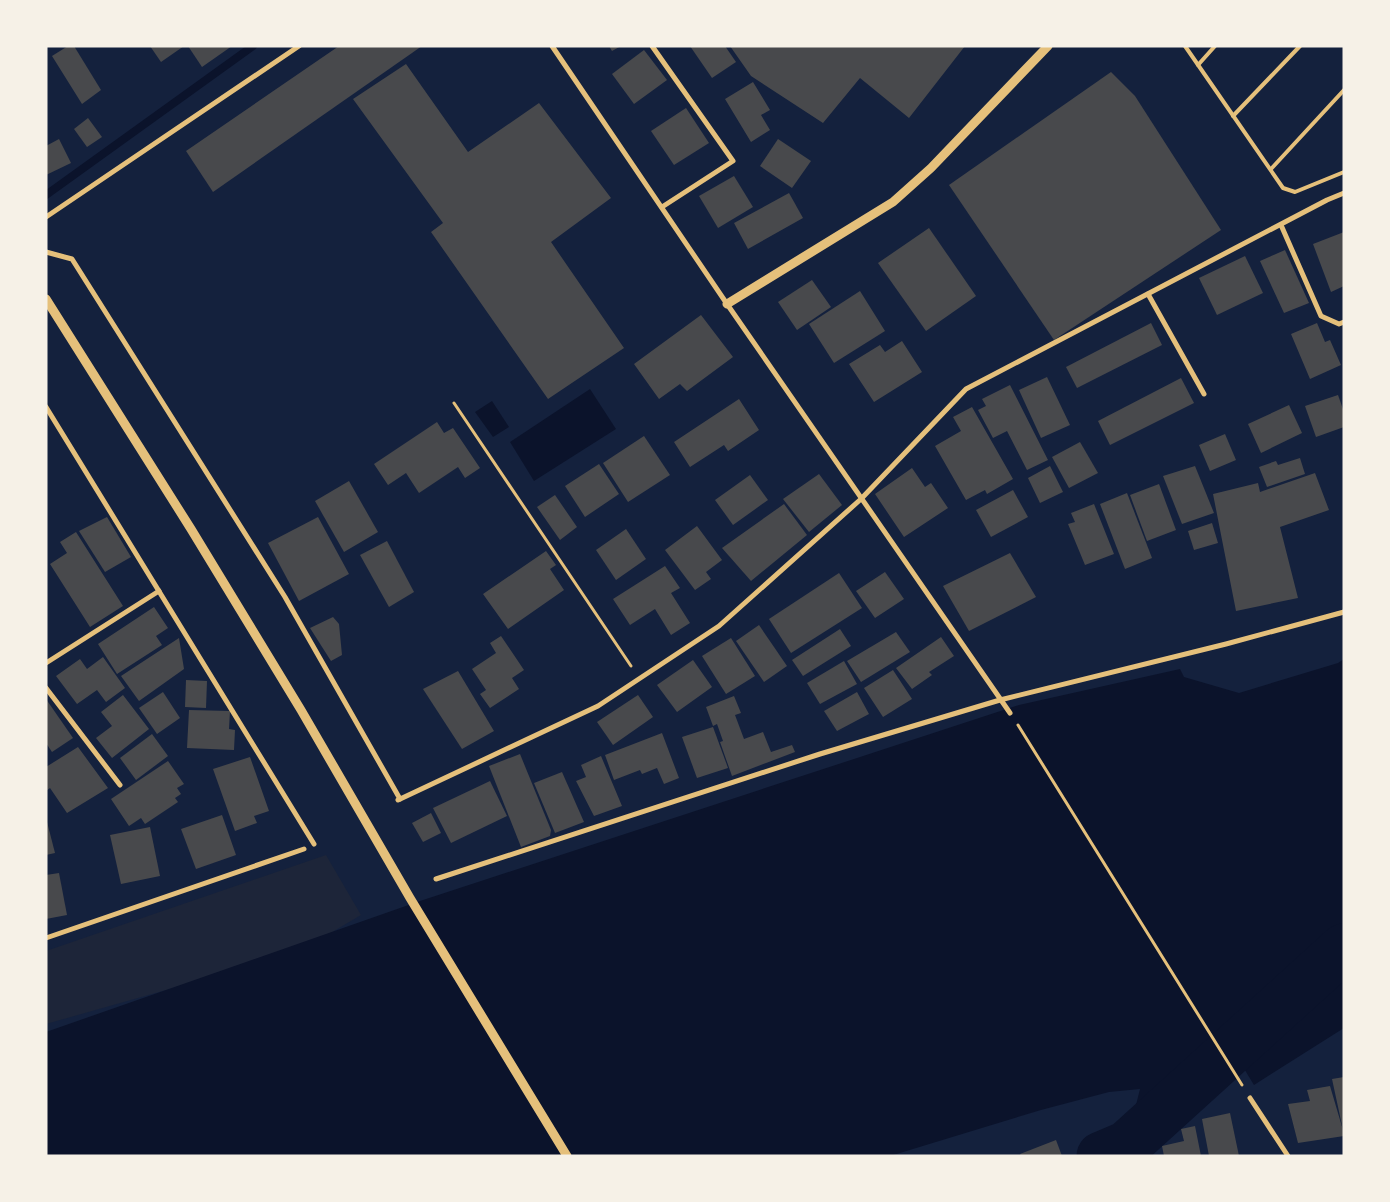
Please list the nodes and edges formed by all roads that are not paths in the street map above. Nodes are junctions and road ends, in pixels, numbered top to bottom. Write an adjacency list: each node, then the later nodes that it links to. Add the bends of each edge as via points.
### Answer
1 (298, 46): 15 (street)
2 (552, 46): 14 (street)
3 (652, 46): 14 (street, via 733,161)
4 (1048, 46): 20 (street, via 931,168 893,202)
5 (1185, 46): 8 (lane)
6 (1215, 46): 8 (lane)
7 (1300, 46): 10 (lane)
8 (1198, 65): 10 (lane)
9 (1344, 90): 11 (lane)
10 (1233, 116): 11 (lane)
11 (1270, 170): 12 (lane, via 1284,188 1295,192)
12 (1344, 172)
13 (1344, 193): 16 (street)
14 (662, 207): 20 (street)
15 (46, 217)
16 (1281, 225): 18 (street); 21 (street, via 1321,316 1339,324)
17 (46, 252): 24 (street, via 72,259 285,597 399,800 598,706 719,626)
18 (1148, 294): 22 (street); 24 (street, via 966,390)
19 (46, 299): 37 (street, via 301,710)
20 (727, 304): 24 (street)
21 (1344, 322)
22 (1204, 394)
23 (46, 407): 25 (street)
24 (861, 499): 29 (street)
25 (159, 591): 27 (street); 32 (street)
26 (1344, 612): 29 (street)
27 (46, 663)
28 (46, 688): 31 (street)
29 (1000, 700): 30 (street); 34 (street, via 820,754)
30 (1010, 713)
31 (120, 785)
32 (314, 844)
33 (304, 849): 35 (street)
34 (436, 879)
35 (46, 938)
36 (1250, 1098): 38 (street)
37 (566, 1156)
38 (1288, 1156)

